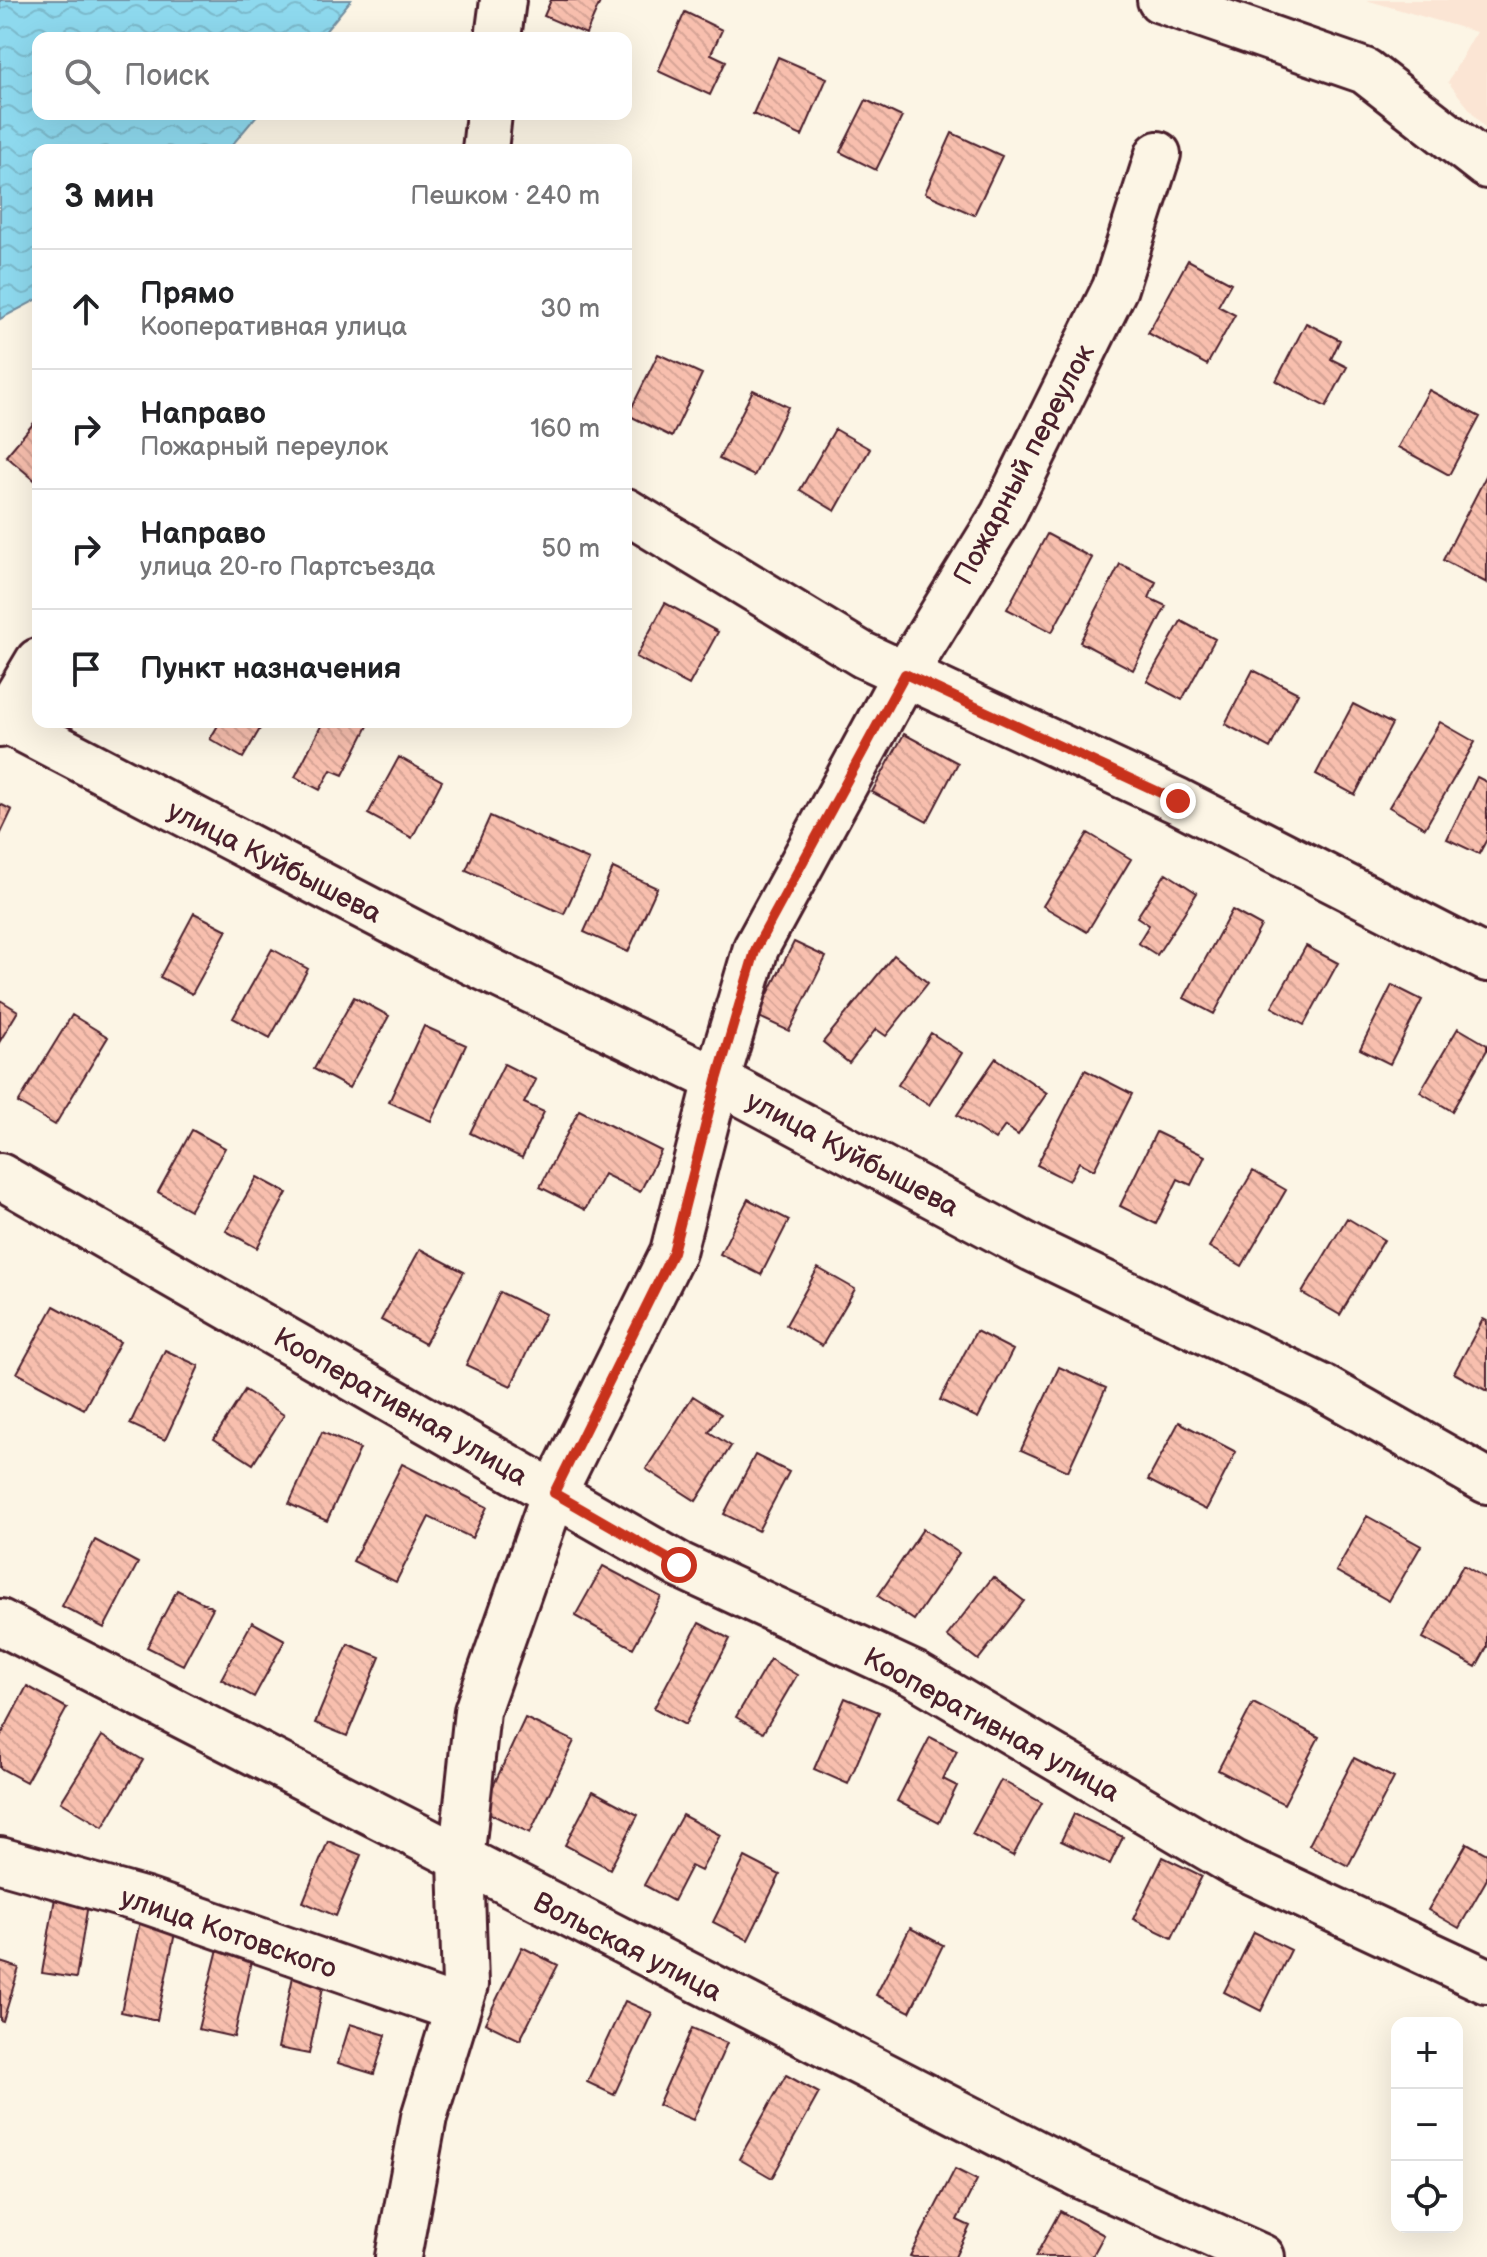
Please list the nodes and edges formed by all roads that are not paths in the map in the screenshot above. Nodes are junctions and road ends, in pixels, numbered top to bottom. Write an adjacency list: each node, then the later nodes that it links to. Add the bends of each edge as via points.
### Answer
1 (503, 0): 3 (street)
2 (1160, 0): 7 (street, via 1365,71)
3 (499, 32)
4 (488, 120): 5 (street)
5 (486, 144)
6 (1158, 154): 10 (street, Пожарный переулок, via 1115,288 1003,515)
7 (1487, 166)
8 (632, 515): 10 (street, via 863,655)
9 (32, 671): 11 (street)
10 (905, 674): 12 (street, via 1178,801); 13 (street, Пожарный переулок, via 756,948)
11 (2, 722): 13 (street, улица Куйбышева, via 443,948)
12 (1487, 959)
13 (717, 1080): 15 (street, улица Куйбышева, via 1033,1249 1322,1387); 16 (street, Пожарный переулок, via 673,1252)
14 (0, 1176): 16 (street, Кооперативная улица)
15 (1487, 1481)
16 (554, 1493): 19 (street, Пожарный переулок, via 477,1711); 20 (street, Кооперативная улица, via 679,1565 914,1674 1234,1863)
17 (0, 1622): 19 (street, Вольская улица)
18 (0, 1860): 21 (street, улица Котовского, via 146,1901)
19 (461, 1861): 21 (street, Пожарный переулок, via 465,1985); 23 (street, Вольская улица, via 1081,2176)
20 (1487, 1981)
21 (457, 2009): 22 (street, Пожарный переулок, via 424,2117)
22 (398, 2257)
23 (1262, 2257)

